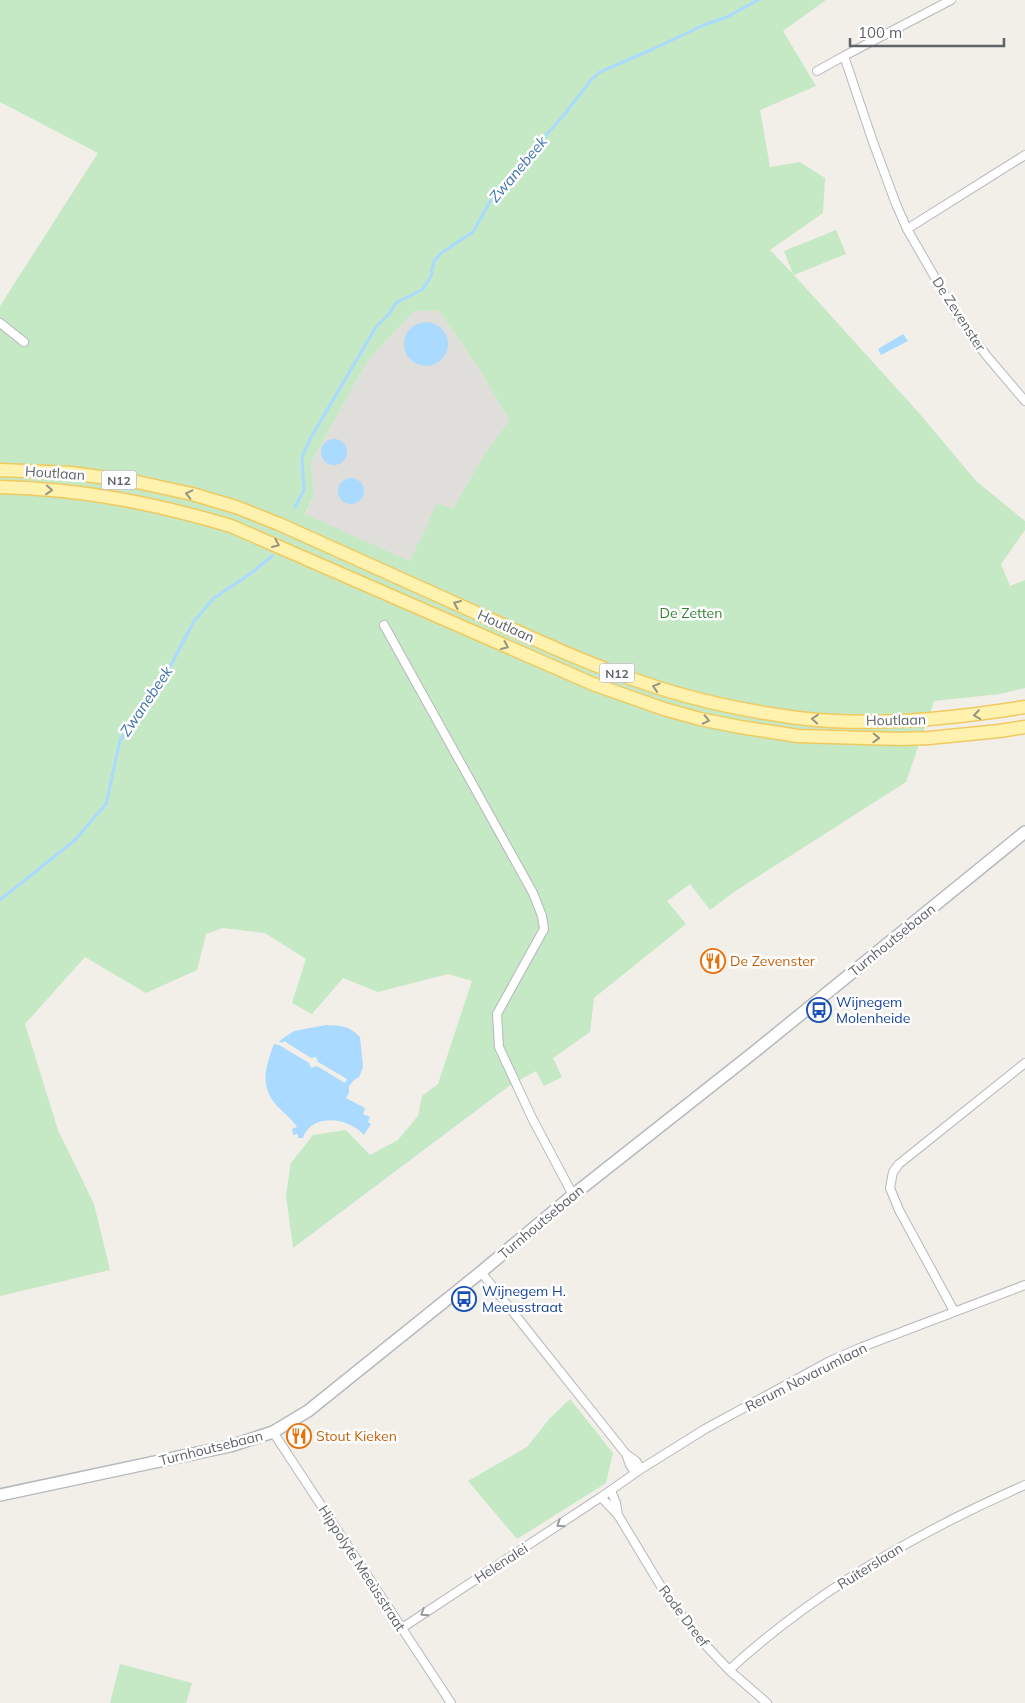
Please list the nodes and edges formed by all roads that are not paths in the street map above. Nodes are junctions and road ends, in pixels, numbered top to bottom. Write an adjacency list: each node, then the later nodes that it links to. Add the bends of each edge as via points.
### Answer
1 (951, 0): 2 (street)
2 (844, 56): 3 (street); 5 (street, De Zevenster)
3 (817, 71)
4 (1025, 155): 5 (street)
5 (907, 229): 8 (street, De Zevenster, via 956,314 986,355)
6 (0, 323): 7 (street)
7 (24, 342)
8 (1022, 391): 9 (street, De Zevenster)
9 (1025, 401)
10 (0, 470): 13 (main road, Houtlaan / N12, one-way to 10, via 942,719 850,721 798,718 705,700 644,683 555,648 236,507 192,494 121,480 62,472)
11 (0, 487): 14 (main road, Houtlaan / N12, one-way to 14, via 72,492 141,502 231,526 576,677 635,700 700,719 798,736 900,739)
12 (384, 625): 17 (street, via 533,894 542,916 544,929 497,1014 499,1047)
13 (1025, 707)
14 (1025, 727)
15 (1025, 832): 17 (main road, Turnhoutsebaan)
16 (1025, 1063): 20 (street, via 893,1172 890,1188 896,1202)
17 (573, 1195): 18 (main road, Turnhoutsebaan)
18 (481, 1272): 21 (main road, Turnhoutsebaan, via 308,1411); 22 (street, via 626,1454 636,1461)
19 (1025, 1285): 20 (street, Rerum Novarumlaan)
20 (954, 1312): 22 (street, Rerum Novarumlaan, via 830,1361 705,1429)
21 (273, 1432): 25 (main road, Turnhoutsebaan, via 230,1446); 28 (street, Hippolyte Meeùsstraat)
22 (638, 1471): 24 (street, Rerum Novarumlaan)
23 (1025, 1485): 29 (street, Ruiterslaan, via 919,1536 856,1573 757,1644)
24 (610, 1491): 26 (street, Rerum Novarumlaan); 27 (street, Rode Dreef)
25 (0, 1495)
26 (601, 1497): 27 (street, Rode Dreef); 28 (street, Helenalei, one-way to 28)
27 (618, 1515): 29 (street, Rode Dreef, via 682,1616)
28 (402, 1628): 30 (street, Hippolyte Meeùsstraat)
29 (729, 1670): 31 (street, Rode Dreef)
30 (451, 1703)
31 (767, 1703)

